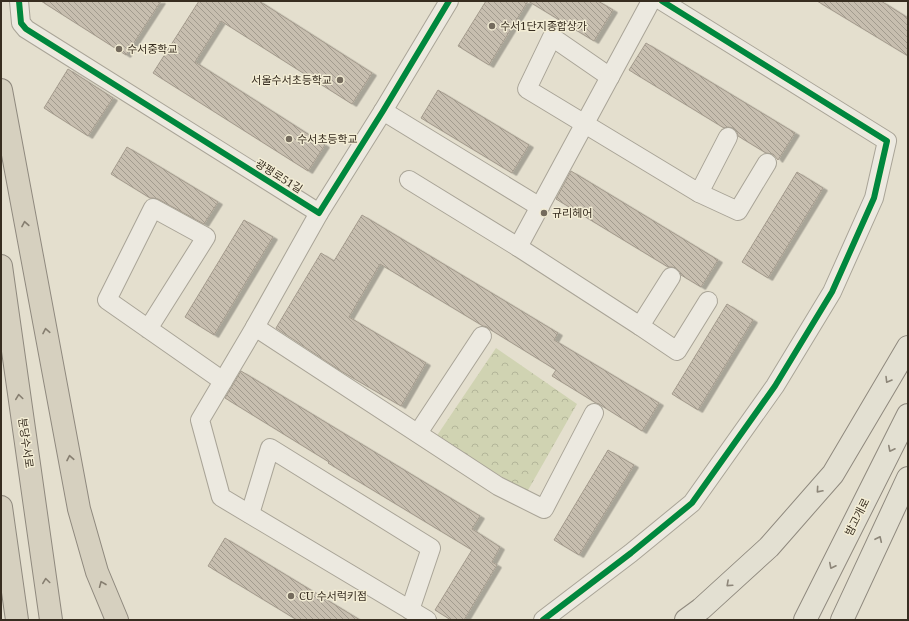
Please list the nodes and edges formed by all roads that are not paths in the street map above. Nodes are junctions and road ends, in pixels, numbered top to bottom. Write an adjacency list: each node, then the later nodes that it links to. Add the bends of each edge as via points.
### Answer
1 (19, 1): 14 (street, 광평로51길, via 21,23 26,29)
2 (449, 1): 7 (street)
3 (651, 1): 5 (street)
4 (662, 1): 37 (street, via 887,141 874,198 832,292 774,386 692,503)
5 (610, 77): 8 (street); 8 (street, via 552,37 527,89)
6 (1, 90): 35 (highway, one-way to 6, via 98,572 79,509)
7 (383, 111): 13 (street); 14 (street)
8 (585, 124): 12 (street); 13 (street)
9 (728, 138): 12 (street)
10 (766, 163): 12 (street, via 738,211)
11 (409, 180): 15 (street)
12 (699, 193)
13 (540, 208): 15 (street)
14 (318, 213): 20 (street)
15 (518, 248): 19 (street)
16 (1, 266): 34 (highway, 분당수서로, one-way to 16)
17 (671, 277): 19 (street)
18 (708, 301): 19 (street, via 677,351)
19 (640, 326)
20 (255, 327): 24 (street); 27 (street)
21 (148, 329): 21 (street, via 107,300 153,208 206,237); 24 (street)
22 (482, 336): 27 (street)
23 (908, 347): 38 (main road, one-way to 38, via 833,474 769,547)
24 (223, 380): 30 (street, via 200,420 221,497)
25 (594, 413): 27 (street, via 544,509 498,486)
26 (908, 414): 39 (main road, 밤고개로, one-way to 39)
27 (418, 433)
28 (908, 478): 31 (main road, one-way to 28)
29 (1, 507): 33 (highway)
30 (250, 514): 32 (street); 32 (street, via 270,448 431,548)
31 (857, 587): 40 (main road); 41 (main road)
32 (410, 610): 36 (street)
33 (17, 620)
34 (51, 620)
35 (117, 620)
36 (426, 620)
37 (543, 620)
38 (686, 620)
39 (805, 620)
40 (842, 620)
41 (847, 620)

